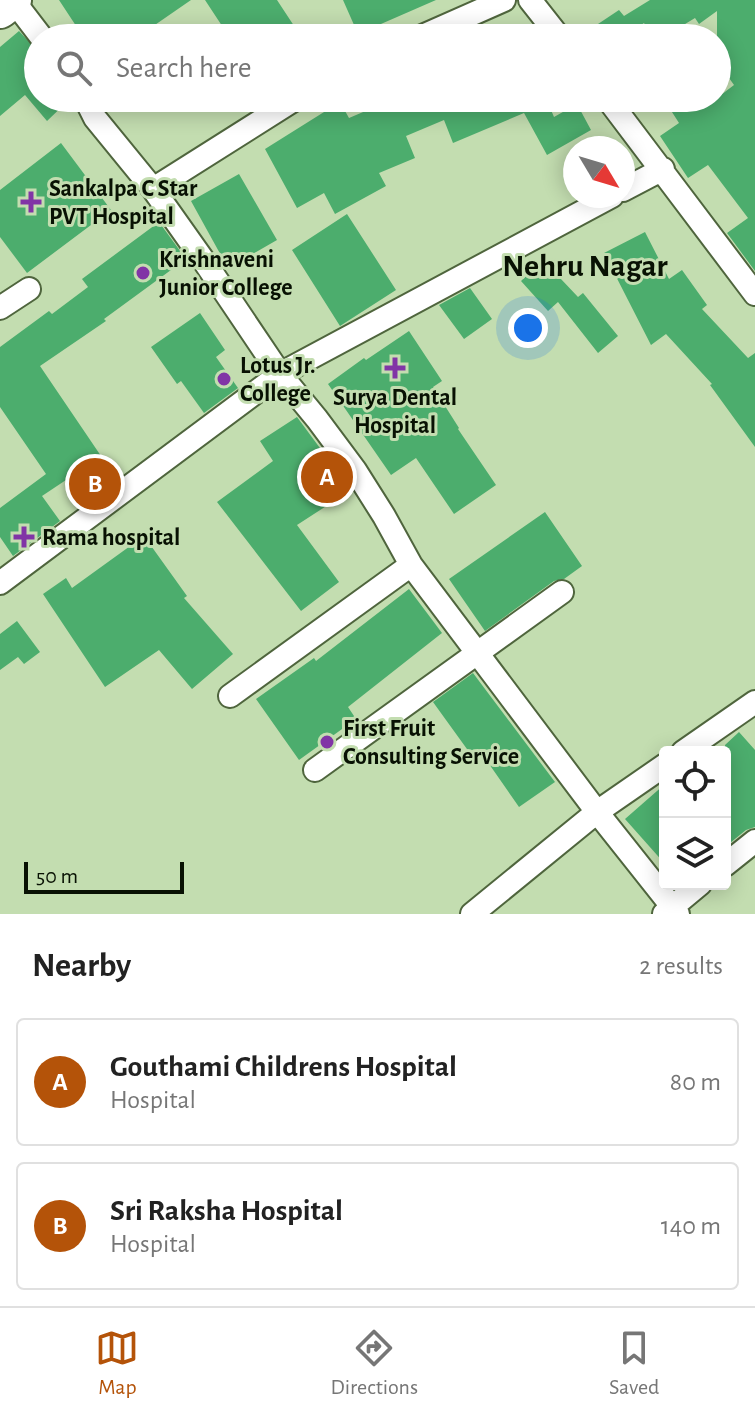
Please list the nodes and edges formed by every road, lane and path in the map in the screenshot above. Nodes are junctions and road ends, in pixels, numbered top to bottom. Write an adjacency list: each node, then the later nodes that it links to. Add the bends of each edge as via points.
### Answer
1 (13, 0): 4 (main road); 5 (street)
2 (504, 0): 6 (street)
3 (530, 0): 7 (street)
4 (0, 10)
5 (31, 24)
6 (450, 24)
7 (549, 24)
8 (92, 112): 13 (street)
9 (275, 112): 13 (street)
10 (618, 112): 11 (street)
11 (663, 169): 12 (street); 16 (street)
12 (635, 184)
13 (153, 189): 18 (street)
14 (590, 208): 18 (street)
15 (29, 289): 17 (street)
16 (755, 294)
17 (0, 308)
18 (280, 374): 19 (street, via 355,470); 20 (street)
19 (411, 565): 22 (street); 23 (street)
20 (4, 573)
21 (562, 592): 22 (street)
22 (477, 654): 27 (street); 28 (street)
23 (230, 696)
24 (755, 702): 25 (street)
25 (692, 746)
26 (659, 769): 28 (street)
27 (315, 770)
28 (597, 812): 32 (street); 33 (street)
29 (755, 841): 30 (street)
30 (731, 860)
31 (694, 890): 32 (street)
32 (671, 911)
33 (472, 914)

